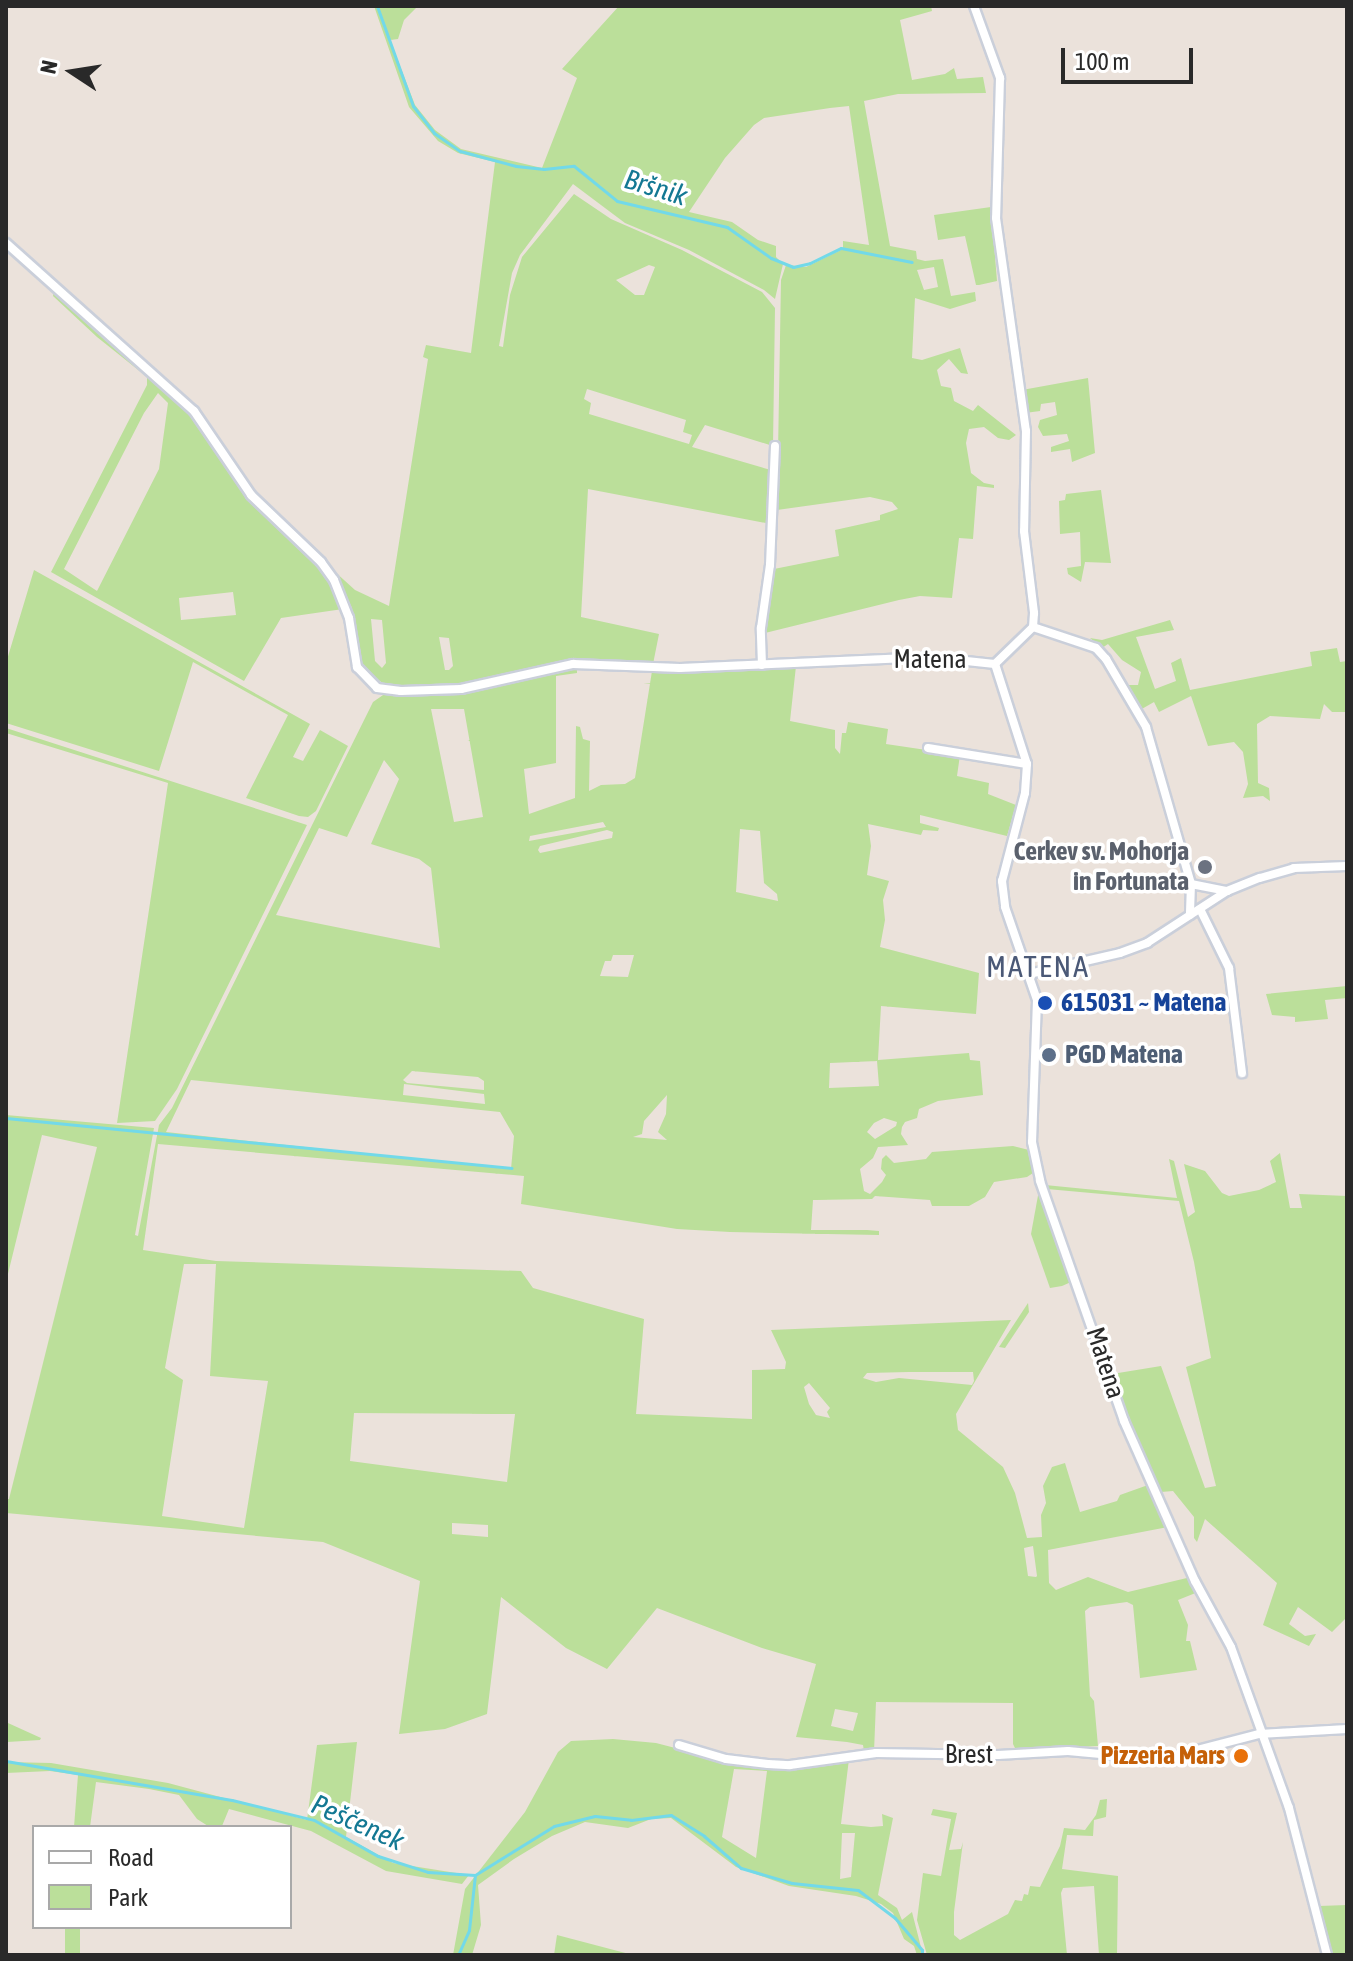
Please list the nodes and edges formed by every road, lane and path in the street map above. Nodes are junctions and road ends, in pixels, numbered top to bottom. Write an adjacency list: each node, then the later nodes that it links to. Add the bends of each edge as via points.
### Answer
1 (974, 6): 4 (street, via 1000,78 996,218 1026,431 1024,531)
2 (6, 243): 6 (street, Matena, via 194,411 251,495 321,562 349,618 357,667 377,688 461,689 573,664)
3 (775, 446): 6 (street)
4 (1033, 627): 5 (street); 10 (street, via 1096,648 1121,682 1146,727)
5 (995, 664): 6 (street, Matena, via 929,657); 8 (street, Matena)
6 (762, 665)
7 (928, 748): 8 (street)
8 (1027, 764): 14 (street, Matena, via 1025,793 1002,881 1005,907)
9 (1347, 866): 11 (street, via 1294,868)
10 (1191, 884): 11 (street); 13 (street)
11 (1227, 891): 12 (street)
12 (1200, 909): 13 (street); 15 (street, via 1229,968)
13 (1190, 915): 14 (street, via 1147,943 1120,953)
14 (1029, 974): 17 (street, Matena, via 1039,1026 1032,1142 1040,1181 1124,1421 1195,1581 1231,1647)
15 (1242, 1073)
16 (1347, 1729): 17 (street, Brest)
17 (1259, 1734): 18 (street, Brest, via 1178,1755 1144,1758 1068,1751 876,1753 790,1765 726,1759); 19 (street, via 1289,1808)
18 (679, 1745)
19 (1327, 1955)

